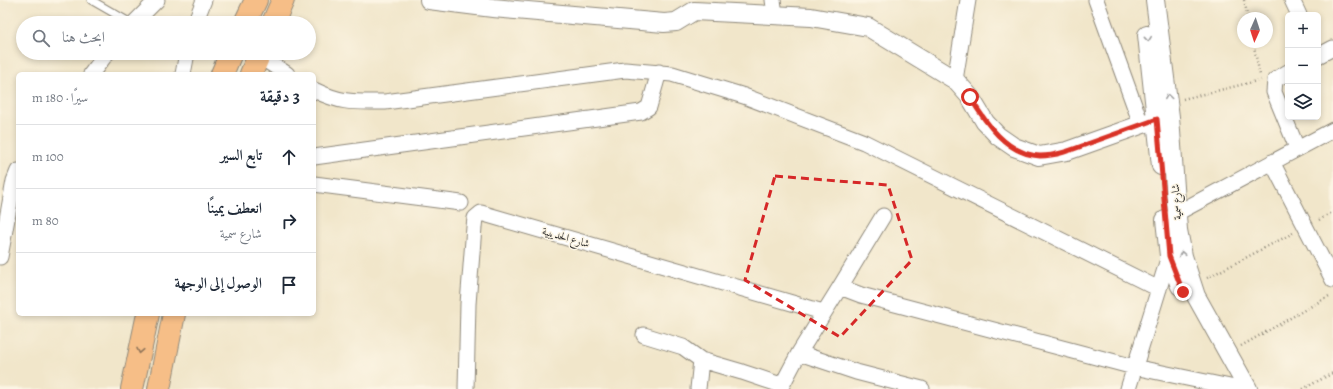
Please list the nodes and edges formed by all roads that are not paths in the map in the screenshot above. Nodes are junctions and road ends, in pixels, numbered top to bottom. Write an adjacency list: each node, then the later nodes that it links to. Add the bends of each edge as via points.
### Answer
1 (91, 0): 16 (lane)
2 (157, 0): 17 (street)
3 (204, 0): 18 (street)
4 (256, 0): 19 (highway)
5 (283, 0): 20 (highway)
6 (429, 0): 12 (street)
7 (968, 0): 33 (street)
8 (1096, 0): 35 (street)
9 (1143, 0): 35 (street, شارع سمية, one-way to 35)
10 (1155, 0): 35 (street, شارع سمية, one-way to 10)
11 (1292, 0): 15 (street)
12 (461, 2): 13 (street, via 664,23 676,22)
13 (693, 6): 14 (street)
14 (774, 7): 33 (street, via 868,27)
15 (1298, 12)
16 (119, 16)
17 (141, 16)
18 (198, 16)
19 (248, 16)
20 (276, 16)
21 (1333, 48): 22 (street)
22 (1321, 54)
23 (102, 60): 27 (street)
24 (183, 60): 28 (street)
25 (228, 60): 29 (highway)
26 (257, 61): 30 (street)
27 (94, 72)
28 (183, 72)
29 (223, 72)
30 (282, 72)
31 (659, 72): 34 (street, via 625,70 594,73 385,102 345,102); 38 (street, via 649,107 641,112); 49 (street, via 744,96 864,142)
32 (1285, 74): 37 (street, via 1275,80 1274,92)
33 (955, 80): 35 (street, via 998,136 1014,147 1039,156 1067,151)
34 (316, 91)
35 (1159, 116): 43 (street, شارع سمية); 45 (street, شارع سمية)
36 (1333, 130): 37 (street)
37 (1297, 148): 39 (street)
38 (316, 157)
39 (1272, 162): 43 (street); 47 (street)
40 (16, 176): 46 (street)
41 (316, 184): 42 (street)
42 (461, 203)
43 (1177, 213): 65 (street, شارع سمية, one-way to 43, via 1192,285 1182,256)
44 (883, 216): 48 (street)
45 (1169, 256): 49 (street); 64 (street, شارع سمية, via 1190,308)
46 (0, 257)
47 (1333, 280)
48 (840, 287): 50 (street); 56 (street)
49 (1159, 289): 56 (street)
50 (823, 312): 54 (street); 60 (street, شارع الحديبية, via 481,213 475,218 474,227 468,304)
51 (148, 316): 58 (highway, one-way to 58)
52 (174, 316): 59 (highway)
53 (644, 335): 55 (street, via 678,345)
54 (799, 353): 57 (street); 62 (street, via 856,372)
55 (701, 360): 57 (street); 61 (street)
56 (1134, 367): 63 (street); 64 (street)
57 (780, 387)
58 (132, 389)
59 (159, 389)
60 (466, 389)
61 (698, 389)
62 (922, 389)
63 (1128, 389)
64 (1235, 389)
65 (1248, 389)

